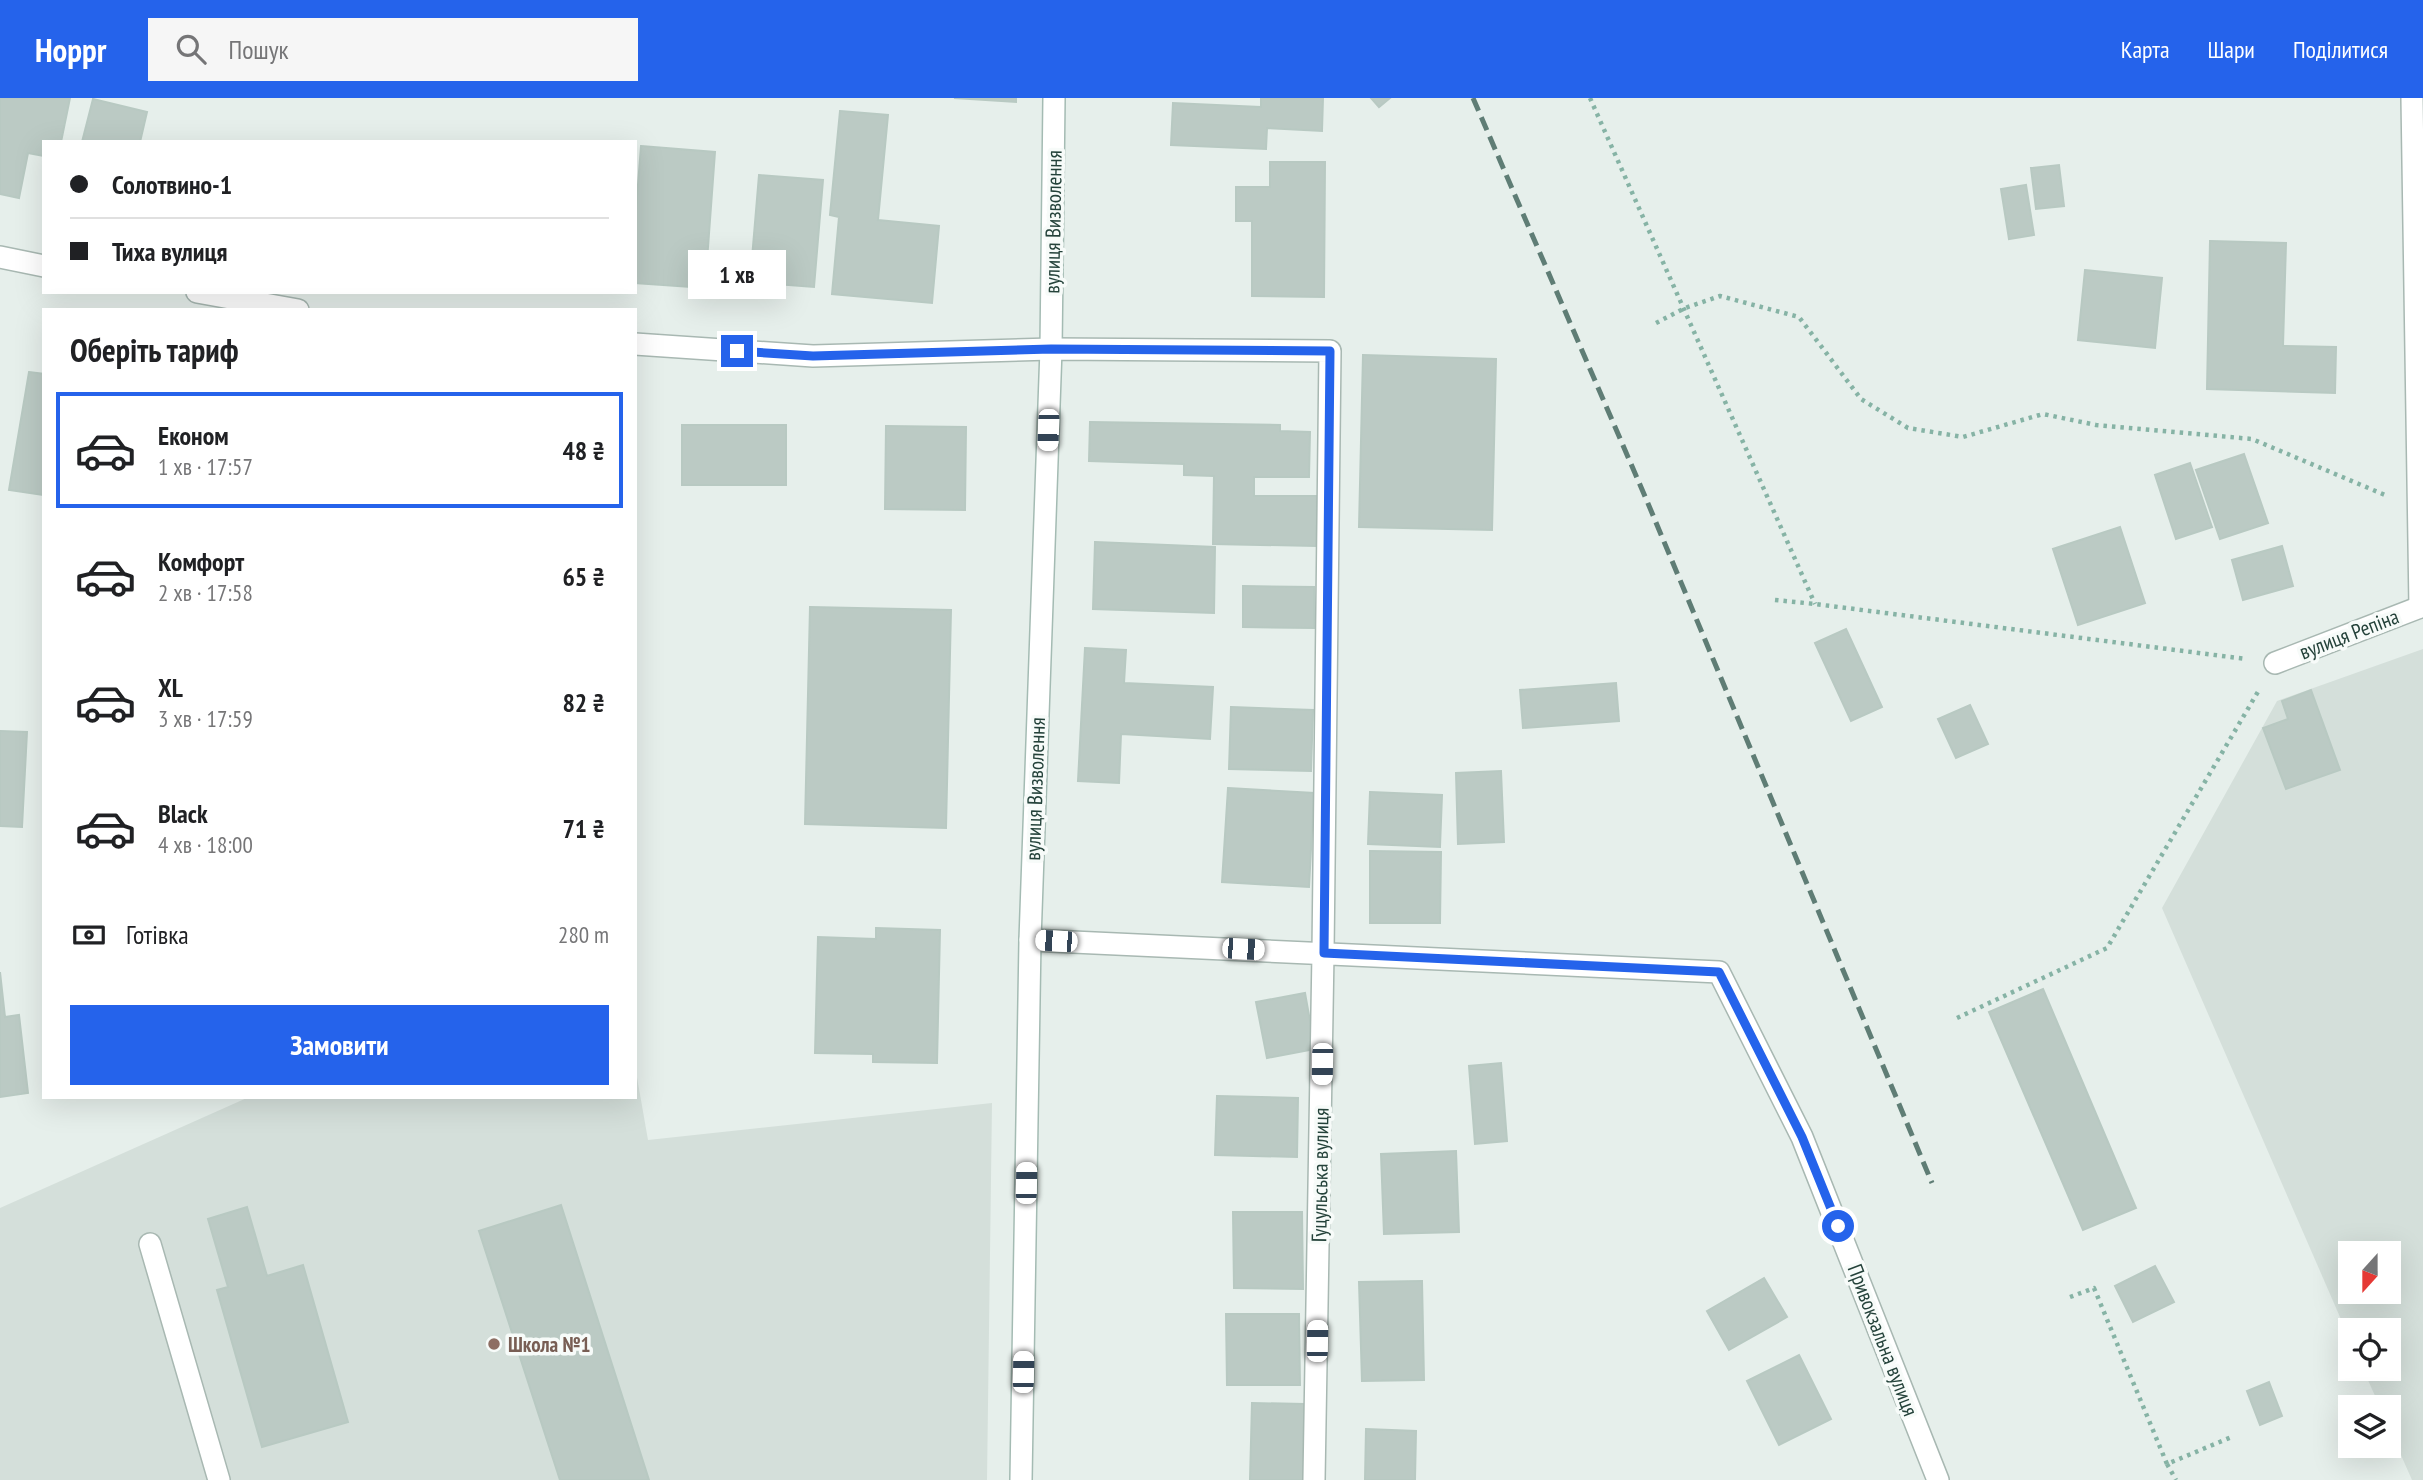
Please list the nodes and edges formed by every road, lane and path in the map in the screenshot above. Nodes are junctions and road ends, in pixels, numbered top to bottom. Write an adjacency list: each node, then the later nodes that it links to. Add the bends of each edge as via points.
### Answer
1 (1054, 98): 11 (street, вулиця Визволення)
2 (1590, 98): 8 (path)
3 (2412, 98): 12 (street)
4 (0, 257): 5 (street)
5 (42, 266)
6 (208, 294): 7 (street)
7 (287, 308)
8 (1685, 308): 9 (path); 12 (path, via 1720,296 1799,317 1861,399 1908,428 1963,437 2043,414 2096,425 2252,439); 14 (path)
9 (1656, 323)
10 (637, 344): 11 (street, via 813,356)
11 (1051, 349): 17 (street, вулиця Визволення); 18 (street, Гуцульська вулиця, via 1330,351)
12 (2418, 509): 15 (street)
13 (1775, 600): 14 (path)
14 (1815, 604): 16 (path)
15 (2421, 607): 16 (street, вулиця Репіна)
16 (2275, 663): 19 (path, via 2107,948)
17 (1030, 940): 18 (street); 25 (street, вулиця Визволення)
18 (1324, 953): 26 (street, Гуцульська вулиця); 27 (street, Привокзальна вулиця, via 1719,972 1802,1137)
19 (1957, 1018)
20 (150, 1244): 24 (street)
21 (2070, 1297): 23 (path, via 2094,1288)
22 (2234, 1436): 23 (path)
23 (2167, 1464): 28 (path)
24 (219, 1480)
25 (1021, 1480)
26 (1314, 1480)
27 (1938, 1480)
28 (2176, 1480)

